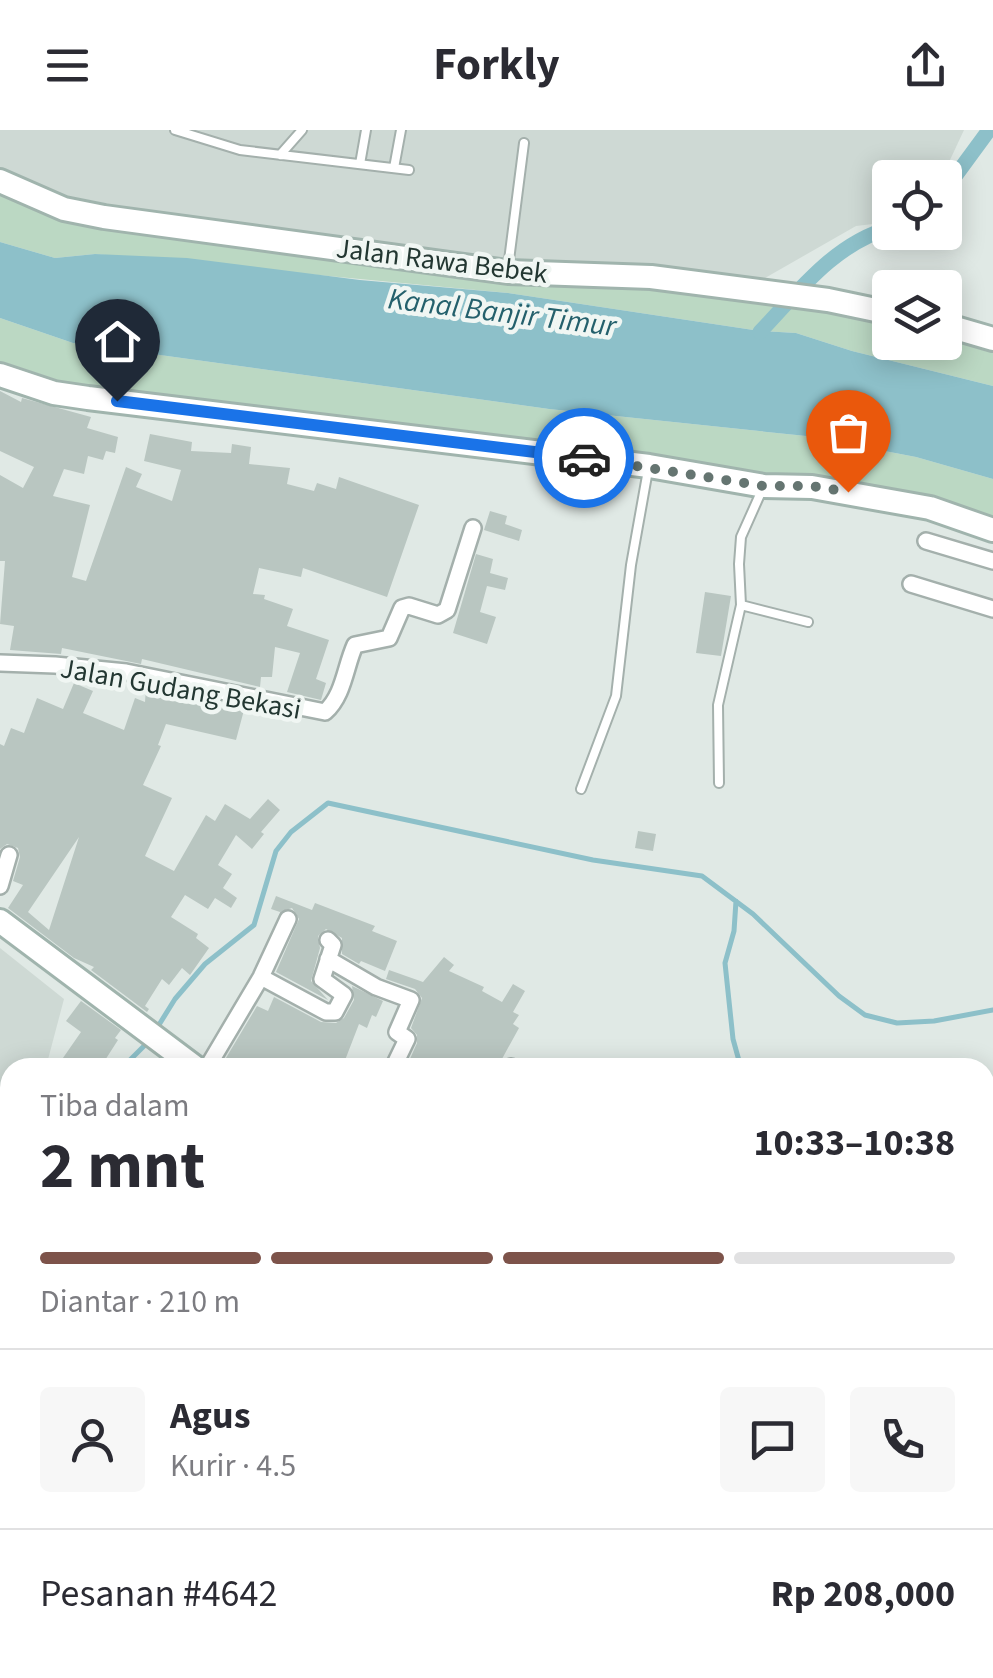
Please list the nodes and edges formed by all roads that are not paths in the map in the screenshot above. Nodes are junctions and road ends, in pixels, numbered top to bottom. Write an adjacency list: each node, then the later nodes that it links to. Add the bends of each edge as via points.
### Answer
1 (174, 130): 6 (lane)
2 (302, 130): 6 (lane)
3 (366, 130): 7 (lane)
4 (401, 130): 8 (lane)
5 (524, 144): 11 (lane)
6 (280, 154): 7 (lane)
7 (360, 164): 8 (lane)
8 (394, 168): 9 (lane)
9 (409, 170)
10 (0, 181): 11 (street, Jalan Rawa Bebek, via 64,209)
11 (508, 272): 12 (street, Jalan Rawa Bebek, via 651,278)
12 (872, 309)
13 (962, 330): 14 (street)
14 (993, 339)
15 (0, 376): 16 (street, via 88,398)
16 (649, 466): 17 (street); 28 (lane, via 616,696)
17 (764, 486): 19 (street, via 884,498); 23 (lane, via 741,537)
18 (473, 528): 26 (street, Jalan Gudang Bekasi, via 447,610 438,615 402,608 390,638 355,645 325,712 126,672)
19 (993, 530)
20 (926, 542): 21 (street)
21 (993, 562)
22 (912, 584): 24 (street)
23 (742, 605): 25 (lane); 27 (lane, via 718,705)
24 (993, 609)
25 (808, 622)
26 (0, 664)
27 (718, 783)
28 (581, 789)
29 (9, 855): 30 (street)
30 (0, 886)
31 (288, 919): 35 (street)
32 (0, 921): 36 (street)
33 (328, 940): 34 (street)
34 (328, 959): 35 (street, via 322,979 344,996 332,1014); 38 (street, via 376,988 412,1000 397,1032 407,1039)
35 (261, 977): 37 (street)
36 (183, 1058)
37 (214, 1058)
38 (398, 1058)

